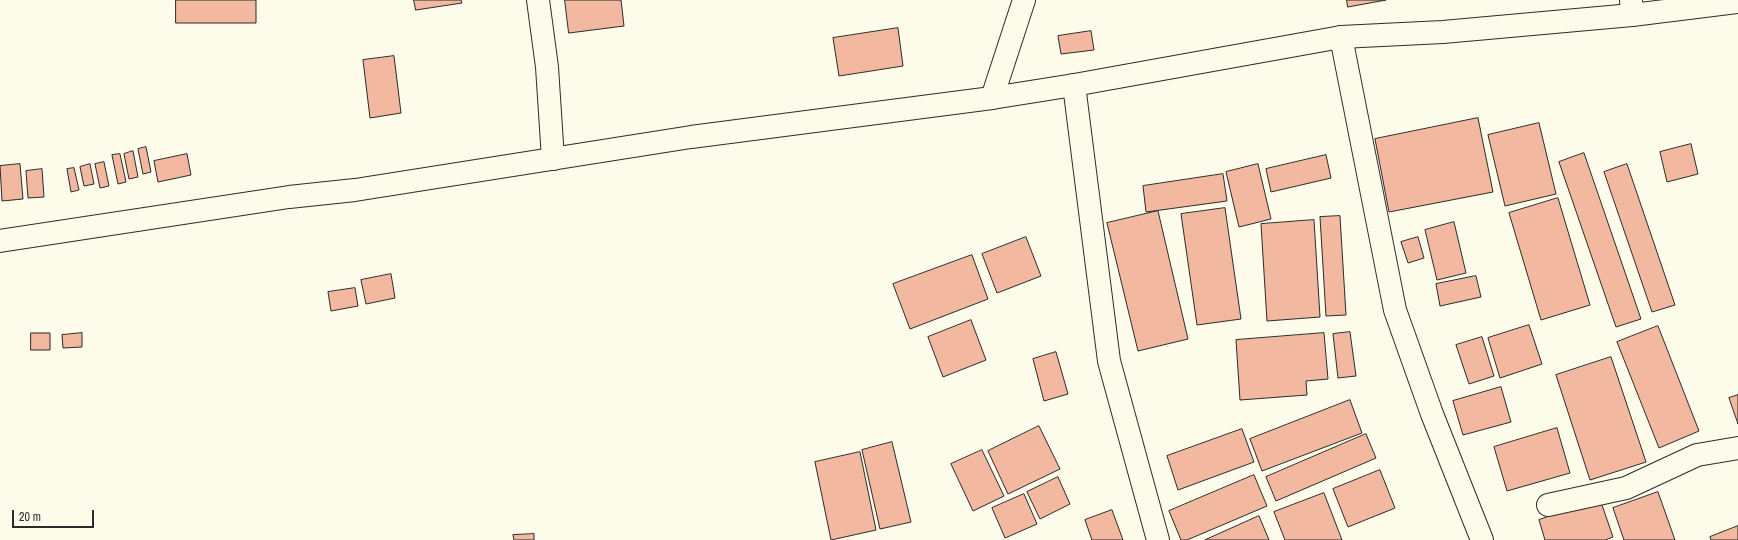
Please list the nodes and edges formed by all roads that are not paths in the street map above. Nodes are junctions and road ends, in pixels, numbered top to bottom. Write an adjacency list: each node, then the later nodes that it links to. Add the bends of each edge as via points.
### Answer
1 (538, 0): 8 (main road, via 547,67)
2 (1024, 0): 7 (main road)
3 (1738, 2): 4 (main road)
4 (1631, 8): 5 (main road, via 1451,31)
5 (1341, 37): 6 (main road); 13 (main road, via 1394,310)
6 (1074, 85): 7 (main road); 12 (main road, via 1109,360)
7 (992, 98): 8 (main road, via 691,137)
8 (553, 159): 9 (main road)
9 (0, 241)
10 (1738, 448): 11 (main road, via 1697,455 1626,488)
11 (1548, 505)
12 (1158, 540)
13 (1482, 540)

